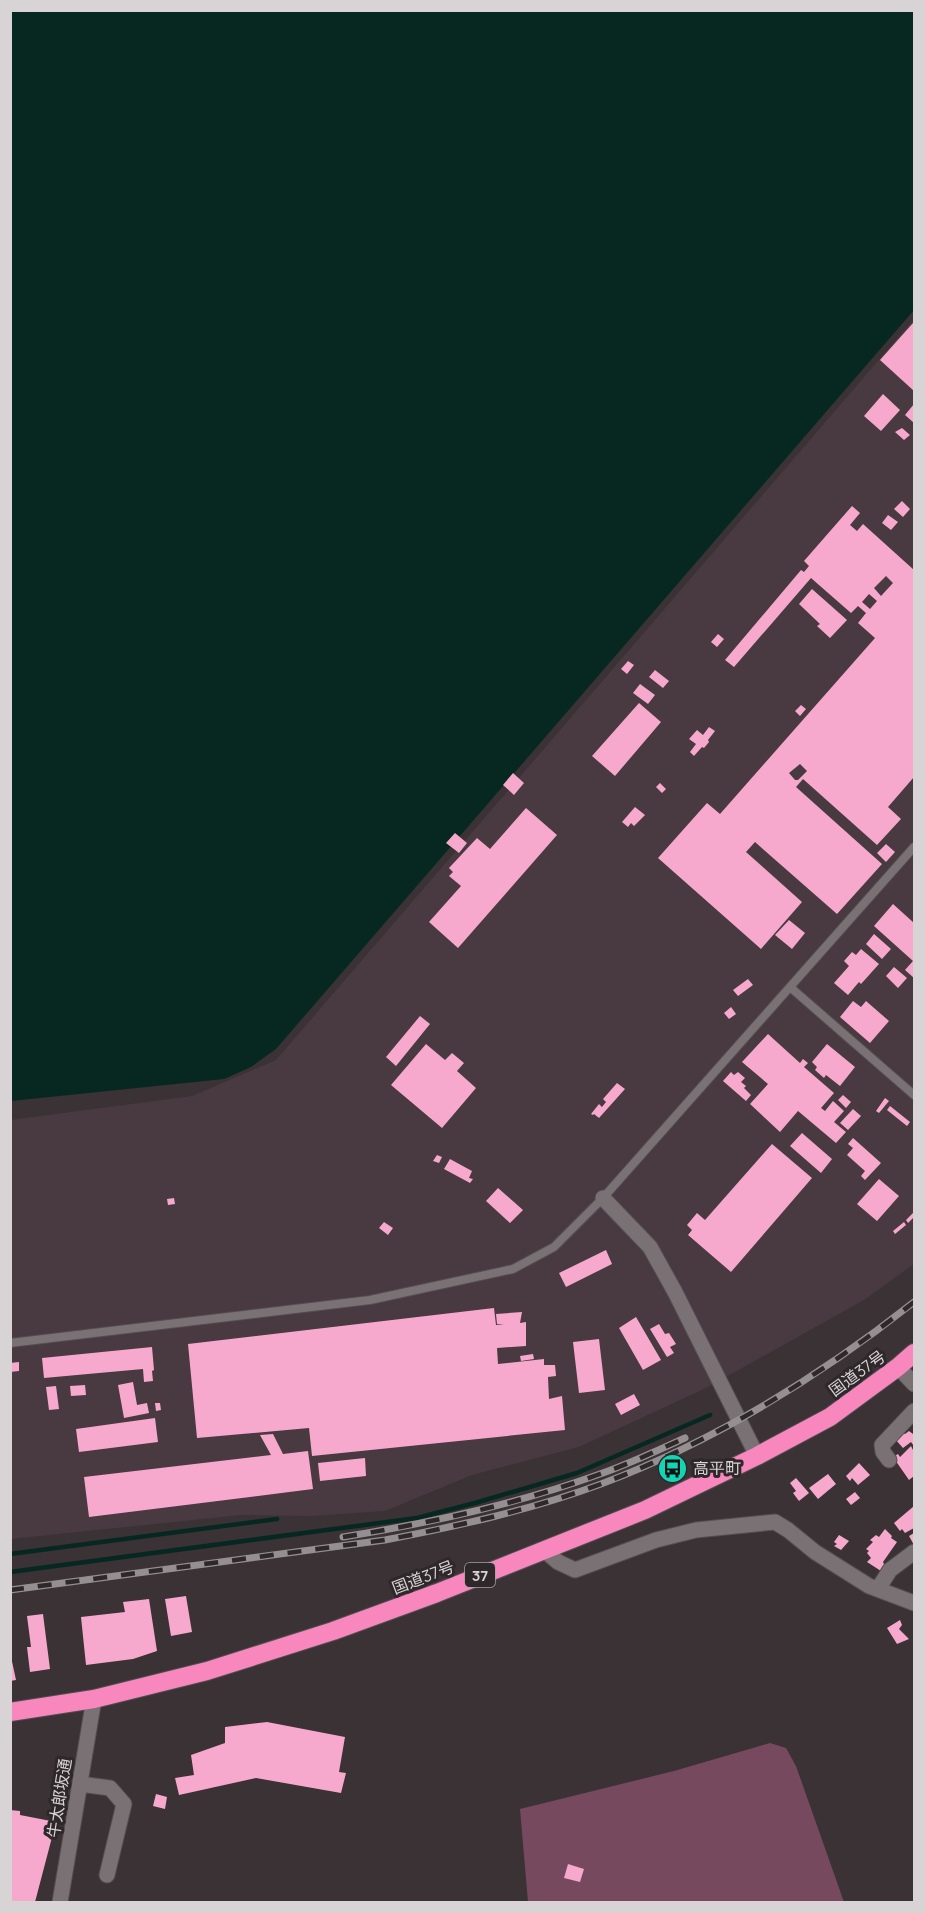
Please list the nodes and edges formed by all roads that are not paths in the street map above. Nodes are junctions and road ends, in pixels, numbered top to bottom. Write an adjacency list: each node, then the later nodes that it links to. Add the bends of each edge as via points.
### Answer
1 (915, 846): 2 (lane)
2 (790, 987): 3 (lane); 4 (lane)
3 (915, 1095)
4 (603, 1198): 5 (lane, via 554,1247 513,1269 370,1300); 10 (street, via 650,1247)
5 (10, 1343)
6 (915, 1353): 7 (highway, 国道37号 / 37)
7 (897, 1367): 8 (street); 10 (highway, 国道37号 / 37, via 830,1417)
8 (915, 1384)
9 (915, 1411): 11 (street, via 882,1444)
10 (757, 1456): 12 (highway, 国道37号 / 37, via 645,1510)
11 (889, 1460)
12 (544, 1550): 14 (street, via 575,1570 656,1540 696,1530 776,1522 815,1552); 16 (highway, 国道37号 / 37, via 333,1631 207,1671)
13 (915, 1552): 14 (street, via 890,1570)
14 (878, 1589): 15 (street)
15 (915, 1603)
16 (94, 1699): 17 (highway, 国道37号 / 37); 18 (street, 牛太郎坂通)
17 (10, 1712)
18 (80, 1784): 19 (street, via 110,1788 124,1804); 20 (street, 牛太郎坂通)
19 (107, 1875)
20 (60, 1902)

